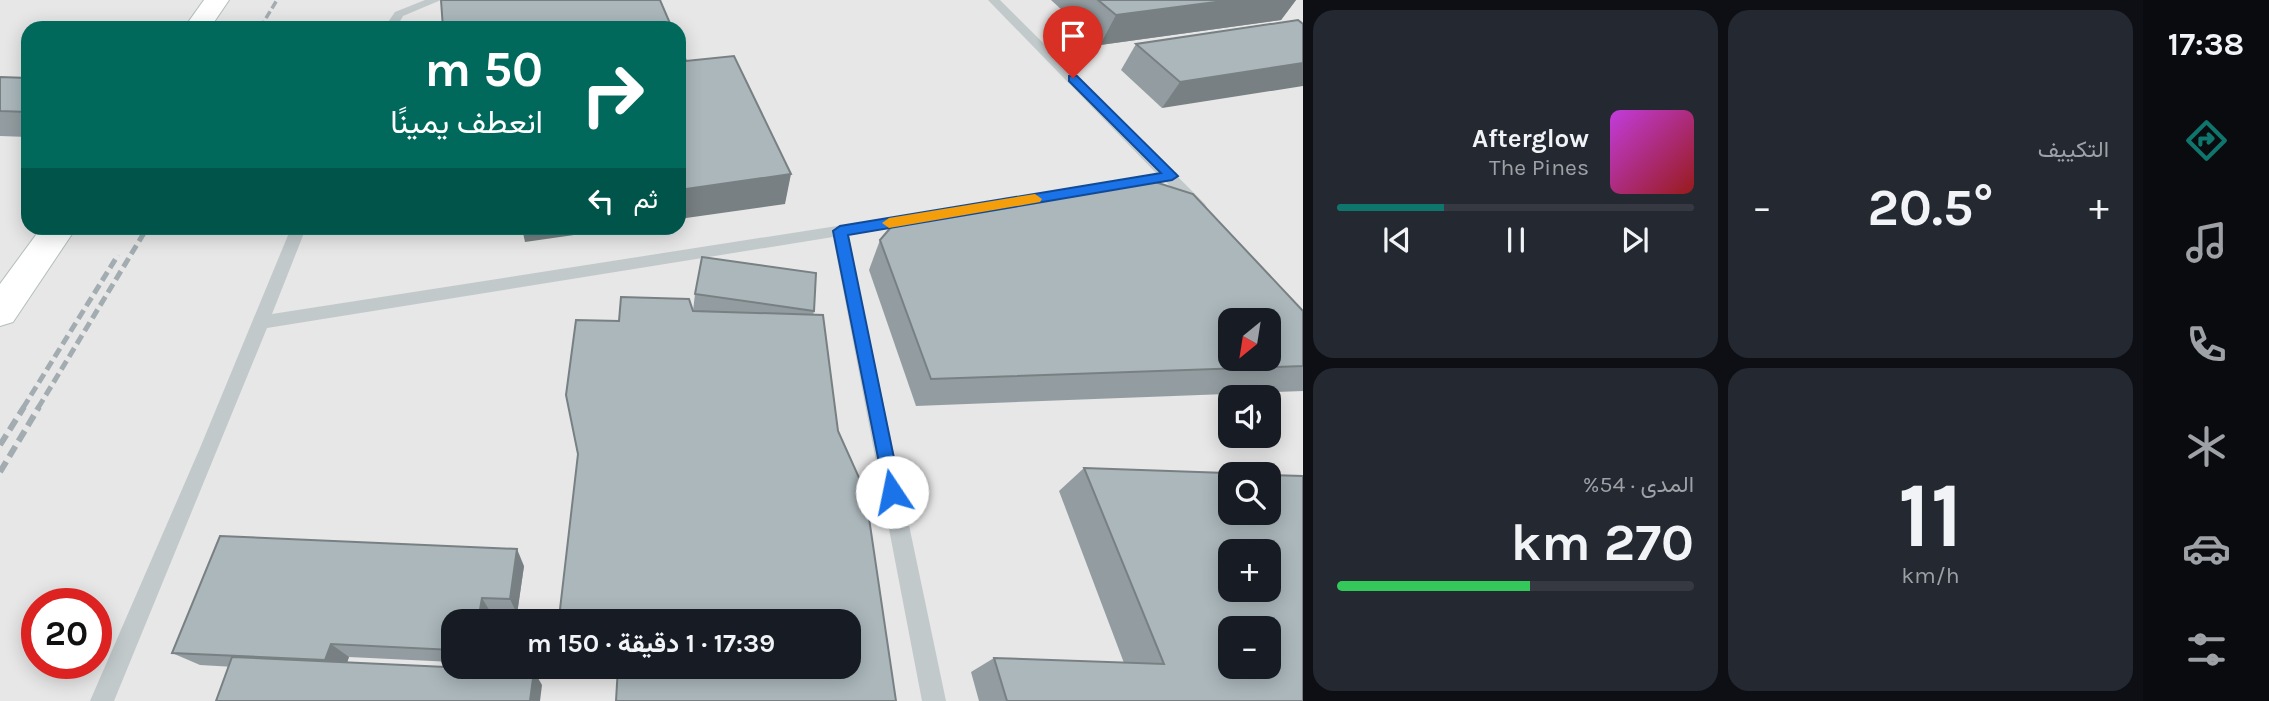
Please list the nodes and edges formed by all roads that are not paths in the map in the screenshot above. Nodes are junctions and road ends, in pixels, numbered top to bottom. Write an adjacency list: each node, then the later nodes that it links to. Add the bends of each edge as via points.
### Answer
1 (217, 0): 4 (street)
2 (435, 0): 5 (lane, via 399,14)
3 (993, 0): 6 (lane)
4 (202, 21)
5 (394, 21)
6 (1172, 176): 7 (lane); 9 (lane)
7 (1039, 198)
8 (933, 216): 10 (lane)
9 (1209, 217)
10 (840, 231): 14 (lane); 16 (lane)
11 (54, 235): 13 (street)
12 (295, 235): 14 (lane)
13 (0, 312)
14 (261, 322): 15 (lane)
15 (102, 701)
16 (934, 701)

